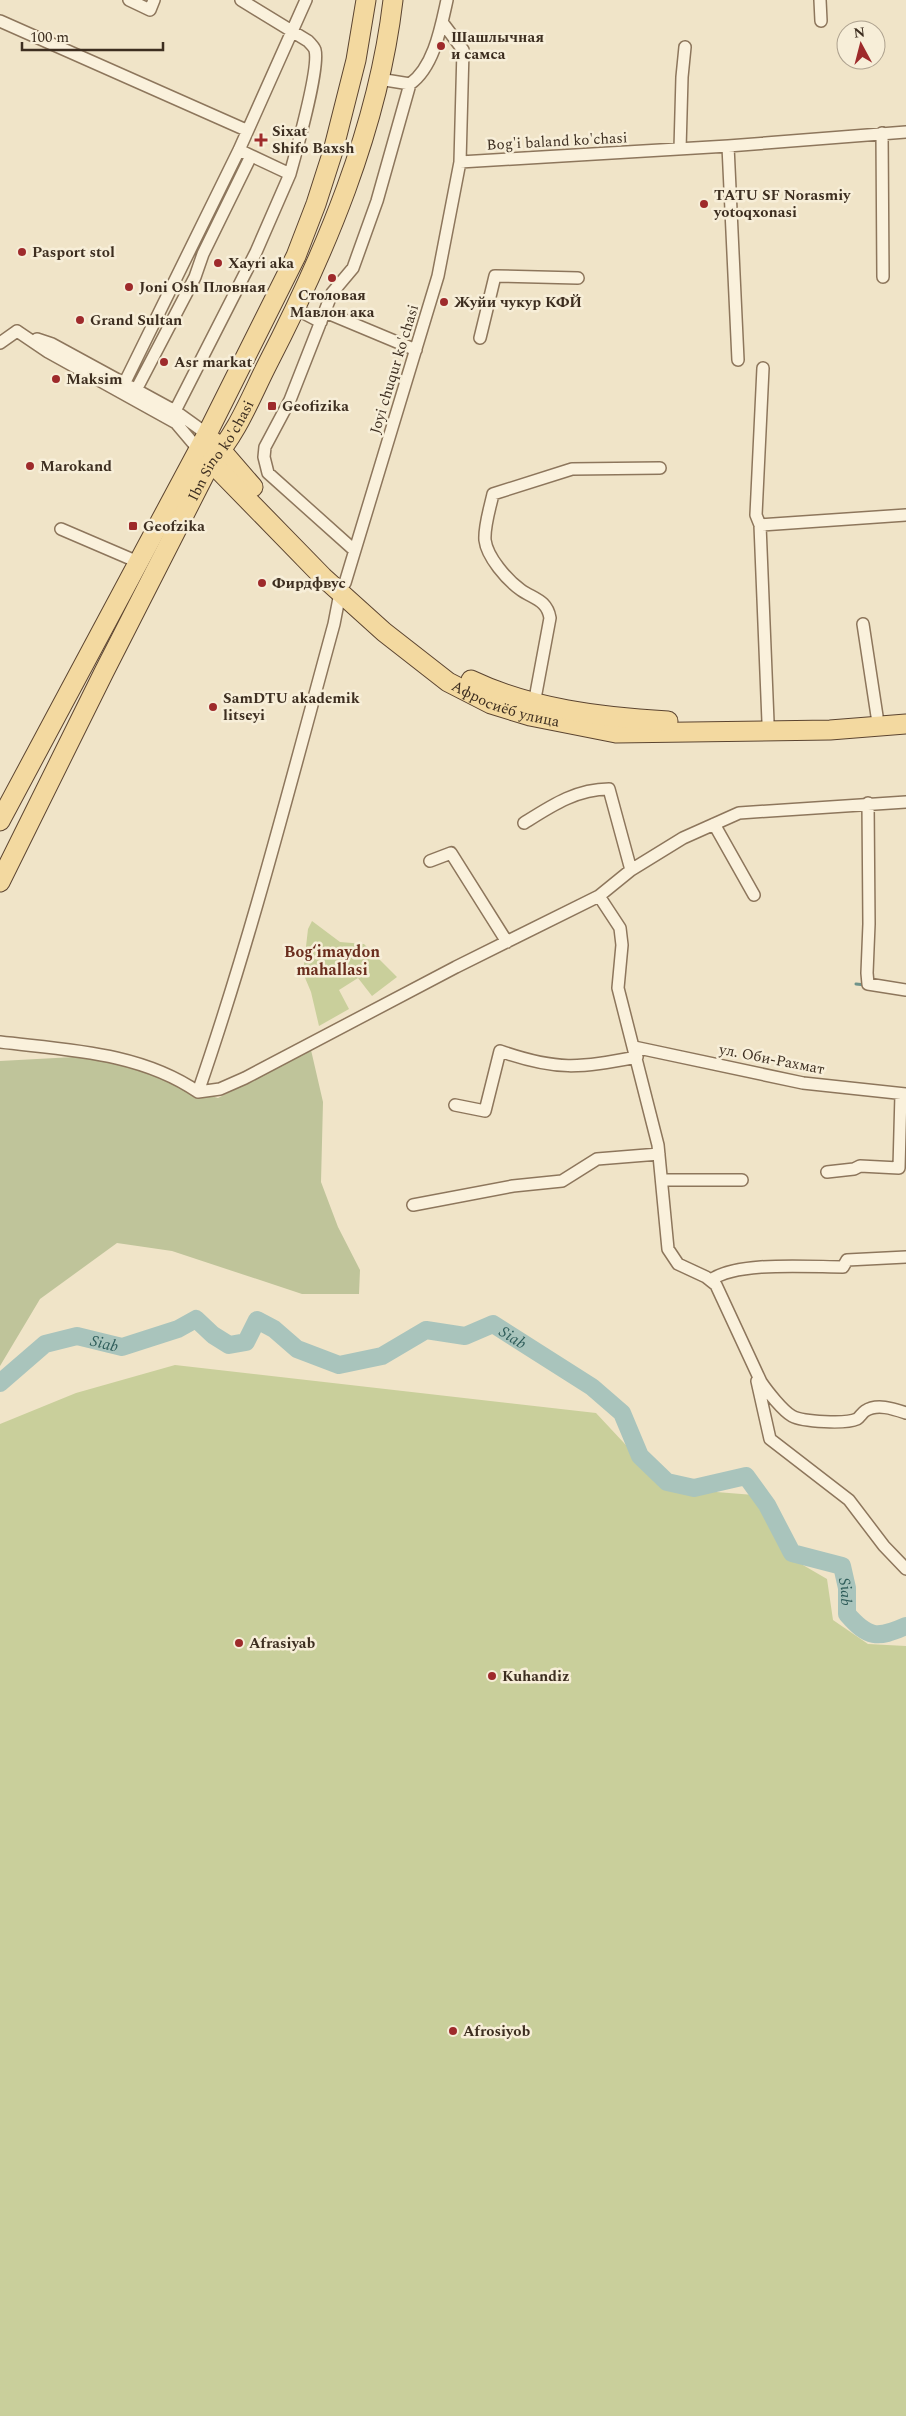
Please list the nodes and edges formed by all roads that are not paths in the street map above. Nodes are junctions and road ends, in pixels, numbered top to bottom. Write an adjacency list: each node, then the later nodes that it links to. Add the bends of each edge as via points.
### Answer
1 (129, 0): 2 (street, via 150,10)
2 (154, 0)
3 (241, 0): 12 (street)
4 (306, 0): 12 (street)
5 (366, 0): 38 (main road, Ibn Sino ko'chasi, via 356,60 316,204)
6 (393, 0): 14 (main road, Ibn Sino ko'chasi, via 389,38)
7 (446, 0): 11 (street)
8 (820, 0): 10 (street)
9 (0, 21): 16 (street)
10 (821, 21)
11 (442, 22): 15 (street, via 425,68); 23 (street, via 463,50)
12 (292, 30): 16 (street); 24 (street, via 315,48 316,58)
13 (685, 48): 20 (street)
14 (379, 79): 15 (street); 27 (main road, Ibn Sino ko'chasi, via 336,220)
15 (410, 84): 28 (street, via 377,201 353,268 332,293)
16 (246, 130): 21 (street)
17 (906, 132): 18 (street, Bog'i baland ko'chasi)
18 (882, 133): 19 (street, Bog'i baland ko'chasi); 26 (street)
19 (728, 146): 20 (street, Bog'i baland ko'chasi); 33 (street)
20 (680, 149): 23 (street, Bog'i baland ko'chasi)
21 (238, 150): 22 (street); 35 (street)
22 (251, 156): 24 (street); 36 (street, via 195,277)
23 (460, 162): 32 (street, Joyi chuqur ko'chasi, via 438,276)
24 (290, 174): 37 (street, via 256,252)
25 (578, 278): 30 (street, via 494,276)
26 (883, 278)
27 (296, 309): 28 (street); 38 (main road, Ibn Sino ko'chasi)
28 (323, 317): 32 (street); 43 (street, via 290,400 265,447 264,457 268,473)
29 (17, 331): 31 (street); 35 (street, via 52,344); 38 (street, via 48,352 176,423)
30 (480, 338)
31 (0, 343)
32 (416, 350): 43 (street, Joyi chuqur ko'chasi)
33 (738, 360)
34 (763, 368): 41 (street, via 756,514)
35 (124, 384): 36 (street)
36 (136, 390): 37 (street)
37 (175, 411): 38 (street)
38 (210, 449): 44 (main road, Ibn Sino ko'chasi); 45 (main road, Афросиёб улица); 59 (main road, Ibn Sino ko'chasi)
39 (660, 468): 47 (street, via 572,469 493,494 485,538 487,550 512,582 544,602 549,610)
40 (906, 515): 41 (street)
41 (760, 524): 50 (street)
42 (61, 529): 44 (street)
43 (354, 550): 45 (street, Joyi chuqur ko'chasi)
44 (138, 562): 54 (main road, Ibn Sino ko'chasi)
45 (342, 588): 47 (main road, Афросиёб улица, via 455,673 496,692); 51 (main road, Афросиёб улица, via 384,632 448,682 491,704 530,716 616,733 821,730); 66 (street, Joyi chuqur ko'chasi, via 279,824)
46 (863, 624): 49 (street)
47 (534, 704): 50 (main road, Афросиёб улица, via 618,718 691,723)
48 (906, 714): 49 (main road, Афросиёб улица)
49 (877, 716): 50 (main road, Афросиёб улица)
50 (768, 722)
51 (906, 724)
52 (906, 802): 53 (street)
53 (868, 803): 56 (street, via 739,813); 63 (street, via 868,984)
54 (0, 821)
55 (524, 823): 58 (street, via 567,797 597,789 609,790)
56 (714, 824): 58 (street, via 683,838); 60 (street)
57 (430, 861): 62 (street, via 451,853)
58 (631, 870): 61 (street)
59 (0, 882)
60 (754, 895)
61 (599, 896): 62 (street); 65 (street, via 620,928 622,945 618,988)
62 (507, 942): 66 (street, via 246,1078)
63 (906, 990)
64 (0, 1042): 66 (street, via 111,1055 180,1079)
65 (636, 1052): 67 (street, ул. Оби-Рахмат, via 803,1083); 68 (street, via 589,1066 560,1067 500,1051 485,1111); 69 (street)
66 (198, 1092)
67 (904, 1094): 70 (street)
68 (455, 1106)
69 (659, 1154): 72 (street); 74 (street, via 597,1160 562,1181 514,1186)
70 (902, 1169): 71 (street, via 860,1166)
71 (827, 1172)
72 (663, 1180): 73 (street); 76 (street, via 666,1239 672,1257 687,1269)
73 (742, 1180)
74 (413, 1205)
75 (906, 1257): 76 (street, via 847,1260 843,1267 744,1268 720,1274)
76 (711, 1280): 77 (street, via 720,1291)
77 (756, 1371): 78 (street, via 768,1392 792,1416 845,1420 857,1418 866,1410 878,1407); 79 (street, via 770,1439 849,1500)
78 (906, 1413)
79 (906, 1569)

